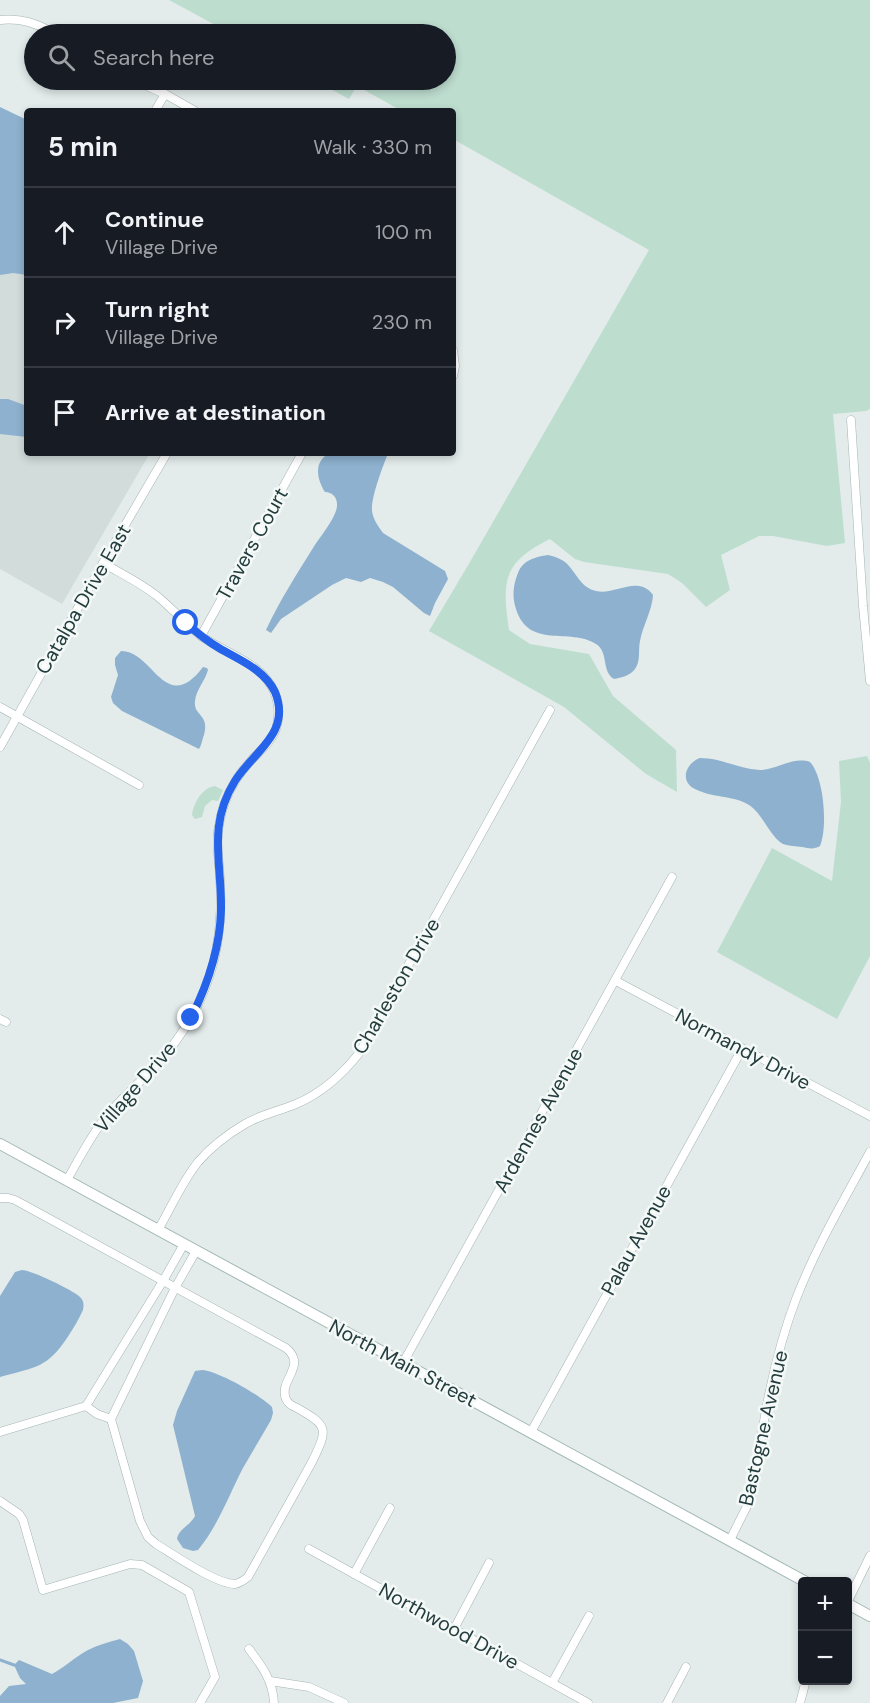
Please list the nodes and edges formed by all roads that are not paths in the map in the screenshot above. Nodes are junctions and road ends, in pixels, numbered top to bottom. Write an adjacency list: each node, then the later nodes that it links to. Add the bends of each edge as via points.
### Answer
1 (0, 20): 2 (street)
2 (36, 24)
3 (156, 90): 4 (street)
4 (165, 94): 5 (street); 6 (street)
5 (157, 108)
6 (190, 108)
7 (851, 420): 12 (street)
8 (165, 456): 10 (street, Catalpa Drive East)
9 (300, 456): 11 (street, Travers Court)
10 (103, 563): 11 (street, Village Drive, via 156,596); 15 (street, Catalpa Drive East)
11 (201, 636): 24 (street, Village Drive, via 252,667 268,682 278,703 276,728 236,780 222,809 217,844 220,926 204,992 180,1036 105,1118)
12 (870, 681)
13 (0, 707): 15 (street)
14 (550, 710): 26 (street, Charleston Drive, via 360,1052 339,1075 311,1096 254,1119 212,1149 188,1177)
15 (17, 716): 16 (street, Catalpa Drive East); 17 (street)
16 (0, 747)
17 (139, 785)
18 (672, 877): 19 (street, Ardennes Avenue)
19 (616, 981): 20 (street, Normandy Drive); 31 (street, Ardennes Avenue)
20 (742, 1049): 21 (street, Normandy Drive); 35 (street, Palau Avenue)
21 (870, 1116)
22 (0, 1144): 24 (main road, North Main Street)
23 (870, 1152): 38 (street, Bastogne Avenue, via 814,1255 796,1299 770,1384 754,1486)
24 (67, 1180): 26 (main road, North Main Street)
25 (0, 1198): 29 (street, via 15,1200)
26 (158, 1230): 27 (main road, North Main Street)
27 (184, 1244): 28 (main road, North Main Street); 29 (street)
28 (196, 1251): 30 (street); 31 (main road, North Main Street)
29 (163, 1281): 30 (street); 32 (street)
30 (175, 1288): 33 (street); 33 (street, via 291,1352 295,1365 285,1387 286,1399 315,1418 324,1432 312,1462 248,1577 234,1584 223,1582 148,1537)
31 (403, 1363): 35 (main road, North Main Street)
32 (86, 1406): 33 (street); 34 (street)
33 (111, 1419)
34 (0, 1432)
35 (531, 1432): 38 (main road, North Main Street)
36 (0, 1501): 54 (street, via 23,1520 43,1590 130,1564 141,1565 189,1592 215,1677)
37 (390, 1508): 42 (street)
38 (730, 1540): 43 (main road, North Main Street)
39 (309, 1549): 42 (street, Northwood Drive)
40 (870, 1556): 44 (street)
41 (489, 1563): 48 (street)
42 (354, 1574): 48 (street, Northwood Drive)
43 (799, 1577)
44 (852, 1594)
45 (852, 1605): 47 (main road)
46 (589, 1616): 52 (street)
47 (870, 1616)
48 (454, 1629): 52 (street, Northwood Drive)
49 (249, 1649): 51 (street)
50 (686, 1667): 58 (street)
51 (270, 1681): 55 (street); 56 (street, via 309,1687)
52 (552, 1683): 57 (street, Northwood Drive)
53 (805, 1685): 59 (street)
54 (200, 1703)
55 (274, 1703)
56 (344, 1703)
57 (588, 1703)
58 (667, 1703)
59 (800, 1703)

